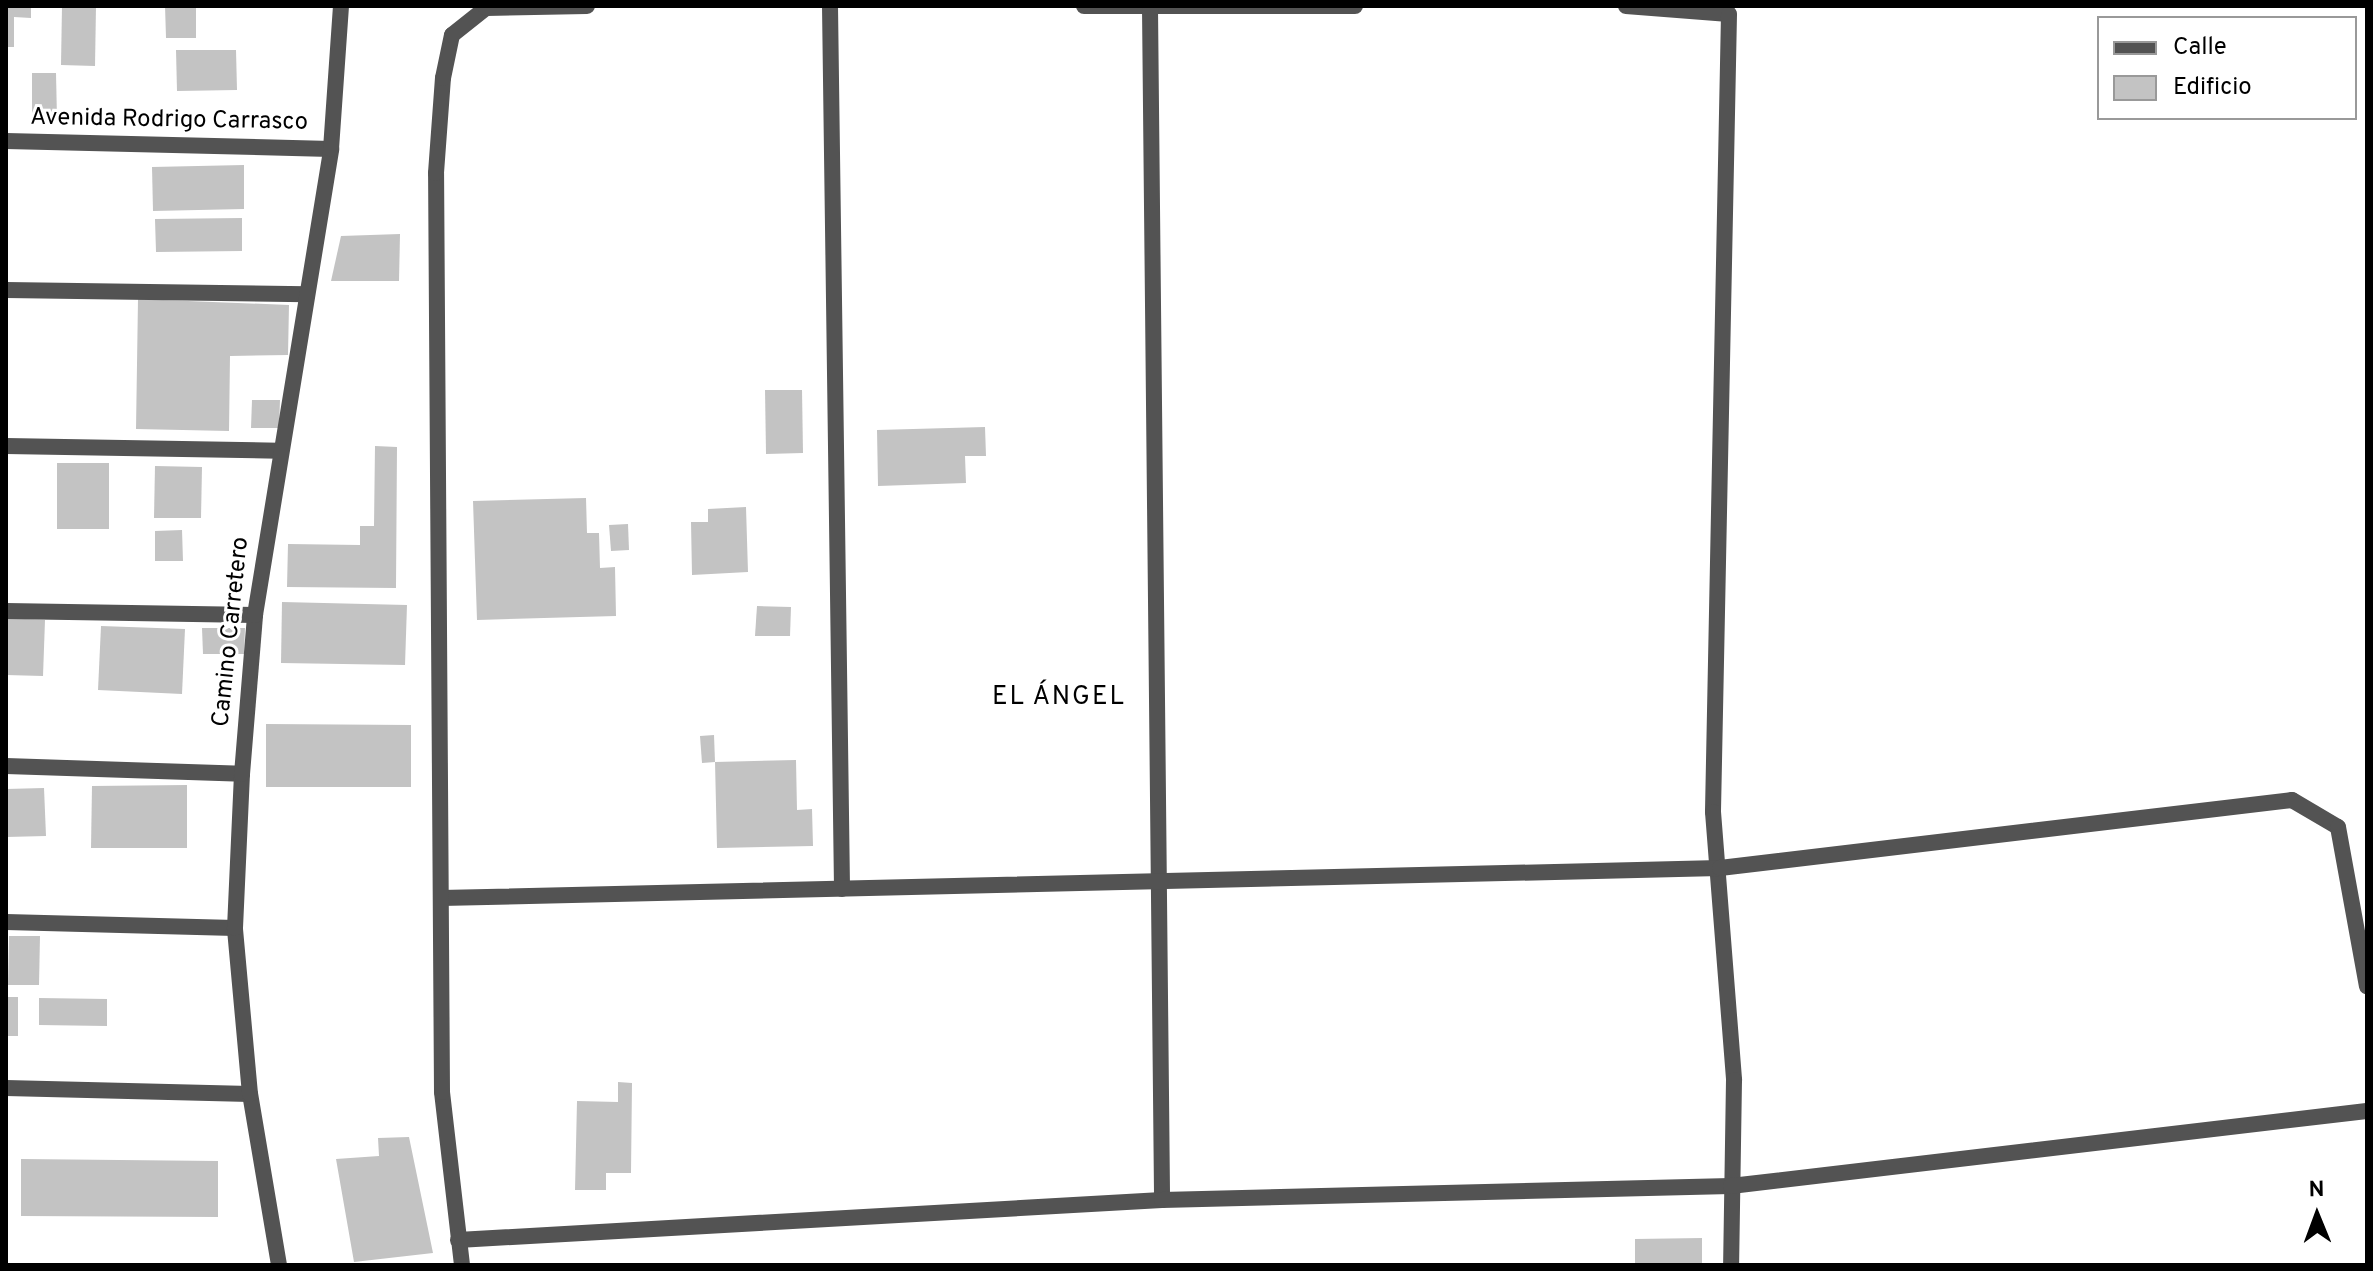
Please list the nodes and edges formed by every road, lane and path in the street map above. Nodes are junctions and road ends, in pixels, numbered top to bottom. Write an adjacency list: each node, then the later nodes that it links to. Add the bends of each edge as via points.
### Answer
1 (341, 6): 9 (street, Camino Carretero)
2 (587, 6): 21 (street, via 486,8 452,35 443,78 436,173)
3 (830, 6): 20 (street)
4 (1084, 6): 7 (street)
5 (1355, 6): 7 (street)
6 (1626, 6): 18 (street, via 1729,14 1713,812)
7 (1150, 8): 19 (street)
8 (6, 141): 9 (street, Avenida Rodrigo Carrasco)
9 (331, 149): 11 (street, Camino Carretero)
10 (6, 290): 11 (street)
11 (307, 294): 13 (street, Camino Carretero)
12 (6, 446): 13 (street)
13 (279, 451): 15 (street, Camino Carretero)
14 (6, 611): 15 (street)
15 (255, 615): 17 (street, Camino Carretero)
16 (6, 766): 17 (street)
17 (242, 774): 23 (street, Camino Carretero)
18 (1720, 868): 19 (street); 24 (street, via 2292,800 2338,827); 28 (street, via 1734,1080)
19 (1158, 882): 20 (street); 29 (street)
20 (842, 889): 21 (street)
21 (441, 898): 30 (street, via 442,1092)
22 (6, 922): 23 (street)
23 (235, 928): 26 (street, Camino Carretero)
24 (2367, 986)
25 (6, 1088): 26 (street)
26 (250, 1094): 31 (street, Camino Carretero)
27 (2367, 1111): 28 (street)
28 (1731, 1186): 29 (street); 33 (street)
29 (1162, 1200): 30 (street)
30 (458, 1240): 32 (street)
31 (279, 1265)
32 (462, 1265)
33 (1731, 1265)

